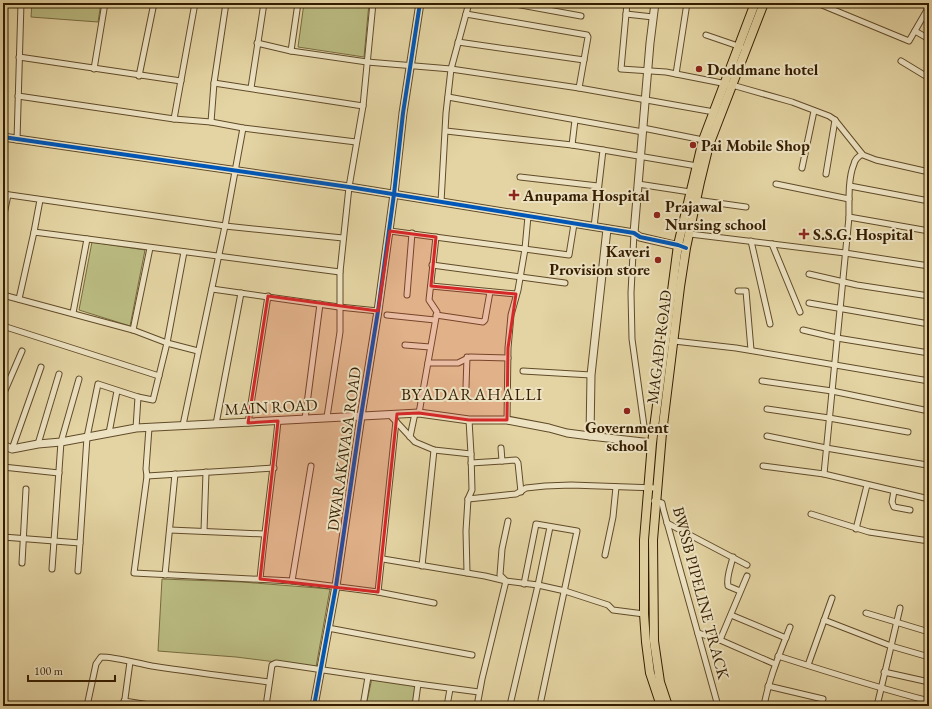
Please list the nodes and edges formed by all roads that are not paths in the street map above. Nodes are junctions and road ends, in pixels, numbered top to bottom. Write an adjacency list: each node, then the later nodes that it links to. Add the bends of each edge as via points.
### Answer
1 (21, 3): 30 (street)
2 (105, 3): 35 (street)
3 (154, 3): 39 (street)
4 (195, 3): 41 (street)
5 (226, 3): 42 (street)
6 (264, 3): 27 (street)
7 (298, 3): 29 (street)
8 (373, 3): 33 (street)
9 (420, 3): 34 (street, DWARAKAVASA ROAD)
10 (469, 3): 19 (street)
11 (510, 3): 21 (street)
12 (628, 3): 20 (street)
13 (655, 3): 22 (street)
14 (687, 3): 38 (street)
15 (755, 3): 28 (main road, MAGADI ROAD)
16 (764, 3): 28 (main road, MAGADI ROAD)
17 (816, 3): 23 (street, via 909,41)
18 (929, 11): 23 (street, via 927,10)
19 (466, 14): 26 (street); 31 (street, via 586,34 588,37)
20 (626, 14): 22 (street); 37 (street, via 621,69)
21 (581, 16)
22 (653, 17): 37 (street)
23 (915, 31): 25 (street)
24 (706, 35): 28 (street)
25 (929, 39)
26 (458, 42): 31 (street); 36 (street)
27 (257, 43): 29 (street); 44 (street)
28 (743, 47): 43 (main road, MAGADI ROAD)
29 (291, 51): 33 (street)
30 (19, 57): 35 (street); 46 (street)
31 (584, 60): 45 (street)
32 (901, 61): 40 (street)
33 (367, 62): 34 (street); 49 (street)
34 (410, 65): 36 (street); 79 (street, DWARAKAVASA ROAD)
35 (94, 69): 39 (street)
36 (451, 70): 45 (street); 47 (street)
37 (648, 71): 38 (street); 48 (street)
38 (676, 74): 43 (street)
39 (140, 76): 41 (street)
40 (929, 78)
41 (181, 82): 52 (street)
42 (214, 82): 44 (street); 55 (street)
43 (728, 84): 50 (street); 51 (main road, MAGADI ROAD); 83 (main road, MAGADI ROAD, via 709,145)
44 (251, 88): 49 (street)
45 (579, 88): 48 (street)
46 (18, 96): 52 (street); 60 (street)
47 (448, 98): 53 (street); 58 (street)
48 (646, 100): 51 (street); 57 (street)
49 (363, 106): 62 (street)
50 (814, 111): 54 (street); 68 (street)
51 (714, 112): 61 (main road, MAGADI ROAD)
52 (174, 118): 55 (street)
53 (576, 120): 57 (street); 63 (street)
54 (835, 120): 65 (street); 71 (street)
55 (211, 122): 56 (street)
56 (243, 128): 62 (street); 69 (street)
57 (643, 130): 61 (street); 66 (street)
58 (446, 131): 63 (street); 85 (street)
59 (3, 137): 60 (street)
60 (17, 140): 69 (street)
61 (704, 140): 67 (main road, MAGADI ROAD)
62 (356, 142): 77 (street)
63 (572, 145): 64 (street)
64 (603, 150): 66 (street); 75 (street)
65 (862, 154): 70 (street, via 876,160); 76 (street, via 856,158)
66 (641, 156): 67 (street); 73 (street)
67 (697, 166): 78 (main road, MAGADI ROAD)
68 (802, 168)
69 (236, 171): 77 (street); 91 (street)
70 (929, 172)
71 (826, 174)
72 (520, 177): 75 (street)
73 (638, 184): 78 (street); 98 (street)
74 (776, 184): 81 (street)
75 (598, 186): 92 (street)
76 (850, 186): 81 (street); 84 (street)
77 (349, 187): 79 (street); 101 (street)
78 (690, 192): 105 (main road, MAGADI ROAD)
79 (394, 194): 85 (street); 94 (street, DWARAKAVASA ROAD)
80 (5, 195): 82 (street); 89 (street)
81 (849, 199): 88 (street)
82 (40, 200): 91 (street); 96 (street)
83 (696, 200): 86 (street); 99 (main road, MAGADI ROAD)
84 (929, 201)
85 (441, 202): 87 (street)
86 (746, 207)
87 (528, 216): 90 (street); 108 (street)
88 (848, 217): 95 (street); 110 (street)
89 (3, 219)
90 (574, 224): 92 (street); 108 (street, via 569,254)
91 (225, 226): 101 (street); 111 (street)
92 (594, 227): 93 (street)
93 (607, 229): 98 (street); 160 (street)
94 (390, 231): 97 (street); 134 (street, DWARAKAVASA ROAD)
95 (929, 231)
96 (34, 232): 102 (street); 129 (street)
97 (412, 233): 100 (street); 126 (street)
98 (634, 233): 105 (street, via 640,237); 185 (street, via 632,339)
99 (690, 234): 103 (street); 107 (main road, MAGADI ROAD)
100 (436, 237): 108 (street); 112 (street)
101 (343, 238): 114 (street)
102 (87, 239): 106 (street); 136 (street)
103 (750, 241): 104 (street); 139 (street)
104 (772, 244): 110 (street); 135 (street)
105 (678, 245): 107 (street); 195 (main road, MAGADI ROAD)
106 (150, 248): 109 (street); 142 (street)
107 (686, 248): 145 (main road, MAGADI ROAD)
108 (525, 249): 116 (street)
109 (184, 252): 111 (street); 146 (street)
110 (845, 253): 113 (street); 117 (street)
111 (219, 256): 114 (street); 120 (street)
112 (432, 265): 116 (street); 119 (street)
113 (929, 266)
114 (340, 272): 132 (street)
115 (809, 274): 117 (street)
116 (520, 276): 118 (street); 124 (street)
117 (843, 282): 128 (street); 133 (street)
118 (565, 283)
119 (431, 286): 122 (street); 138 (street, via 429,300 436,312)
120 (212, 289): 123 (street); 151 (street)
121 (738, 291): 149 (street, via 746,291)
122 (490, 292): 124 (street); 138 (street, via 485,320 482,322)
123 (241, 293): 127 (street); 183 (street)
124 (516, 294): 154 (street, via 511,315)
125 (3, 295): 129 (street)
126 (406, 295)
127 (268, 296): 131 (street); 182 (street)
128 (929, 296)
129 (19, 299): 136 (street)
130 (809, 303): 133 (street)
131 (320, 304): 132 (street); 177 (street)
132 (339, 307): 134 (street); 175 (street, via 340,332)
133 (839, 308): 140 (street); 144 (street)
134 (378, 311): 174 (street, DWARAKAVASA ROAD)
135 (800, 312)
136 (73, 313): 142 (street)
137 (387, 315): 138 (street)
138 (436, 318): 148 (street)
139 (770, 324)
140 (929, 324)
141 (3, 326): 161 (street)
142 (133, 330): 146 (street)
143 (803, 330): 144 (street)
144 (837, 338): 152 (street); 156 (street)
145 (674, 341): 149 (street); 218 (main road, MAGADI ROAD)
146 (167, 343): 151 (street); 161 (street)
147 (405, 345): 148 (street)
148 (430, 348): 155 (street)
149 (751, 350): 156 (street)
150 (22, 351): 168 (street)
151 (198, 351): 184 (street)
152 (929, 353)
153 (467, 357): 154 (street); 155 (street, via 458,363); 165 (street)
154 (508, 358): 179 (street)
155 (428, 363): 172 (street)
156 (834, 364): 164 (street); 167 (street)
157 (41, 368): 200 (street)
158 (523, 371): 160 (street)
159 (59, 374): 196 (street)
160 (591, 375): 191 (street)
161 (158, 376): 169 (street, via 153,400)
162 (79, 379): 194 (street)
163 (762, 381): 167 (street)
164 (929, 381)
165 (466, 387)
166 (117, 391): 169 (street); 189 (street); 193 (street, via 98,384)
167 (832, 391): 171 (street); 176 (street)
168 (3, 395)
169 (138, 397): 186 (street)
170 (767, 409): 176 (street)
171 (929, 411)
172 (417, 413): 173 (street, MAIN ROAD); 178 (street, MAIN ROAD); 190 (street)
173 (390, 415): 174 (street, MAIN ROAD); 181 (street)
174 (361, 416): 175 (street, MAIN ROAD); 255 (street, DWARAKAVASA ROAD)
175 (327, 417): 177 (street, MAIN ROAD)
176 (829, 418): 188 (street); 199 (street)
177 (305, 419): 180 (street, MAIN ROAD)
178 (469, 420): 179 (street, MAIN ROAD); 202 (street)
179 (507, 420): 191 (street, MAIN ROAD)
180 (278, 421): 182 (street, MAIN ROAD); 209 (street)
181 (396, 421): 190 (street); 241 (street)
182 (248, 423): 183 (street, MAIN ROAD)
183 (216, 424): 184 (street, MAIN ROAD)
184 (183, 425): 187 (street, MAIN ROAD)
185 (644, 426)
186 (136, 428): 187 (street, MAIN ROAD); 189 (street, MAIN ROAD)
187 (148, 428): 214 (street)
188 (908, 432)
189 (108, 433): 193 (street, MAIN ROAD)
190 (410, 436): 201 (street, via 414,442)
191 (590, 436): 195 (street, MAIN ROAD)
192 (767, 436): 199 (street)
193 (87, 437): 194 (street, MAIN ROAD); 238 (street)
194 (61, 442): 196 (street, MAIN ROAD); 211 (street)
195 (652, 443): 217 (main road, MAGADI ROAD)
196 (38, 444): 200 (street, MAIN ROAD)
197 (3, 446): 200 (street)
198 (501, 448): 203 (street)
199 (826, 448): 207 (street); 213 (street)
200 (12, 449)
201 (434, 450): 202 (street); 244 (street)
202 (471, 454): 204 (street)
203 (502, 461): 204 (street); 221 (street, via 517,461)
204 (471, 463): 222 (street, via 472,490)
205 (311, 466): 251 (street)
206 (764, 466): 213 (street)
207 (929, 466)
208 (3, 467): 211 (street)
209 (274, 468): 210 (street); 233 (street)
210 (206, 472): 212 (street); 232 (street)
211 (59, 473): 236 (street)
212 (175, 474): 214 (street); 231 (street)
213 (824, 474): 215 (street)
214 (147, 476): 248 (street, via 134,573)
215 (867, 485): 220 (street); 230 (street)
216 (616, 487): 217 (street); 221 (street, via 545,486 530,487); 239 (street)
217 (648, 488): 218 (street); 224 (main road, MAGADI ROAD)
218 (656, 488): 224 (main road, MAGADI ROAD)
219 (26, 489): 235 (street)
220 (894, 491): 223 (street); 225 (street, via 894,507)
221 (521, 492): 222 (street)
222 (468, 499): 247 (street)
223 (928, 499)
224 (651, 500): 228 (street, BWSSB PIPELINE TRACK, via 662,503); 263 (main road, MAGADI ROAD, via 644,540); 304 (main road, MAGADI ROAD, via 654,641 660,682)
225 (910, 510)
226 (811, 514): 230 (street)
227 (508, 521): 252 (street, via 500,575)
228 (668, 523): 240 (street); 270 (street, BWSSB PIPELINE TRACK)
229 (550, 527): 253 (street, via 536,524); 254 (street); 256 (street, via 577,531)
230 (856, 528): 237 (street)
231 (170, 530): 232 (street); 248 (street)
232 (204, 532): 233 (street)
233 (264, 534): 250 (street)
234 (3, 537): 235 (street)
235 (24, 539): 236 (street); 242 (street)
236 (53, 541): 238 (street); 245 (street)
237 (929, 541)
238 (80, 543): 246 (street)
239 (605, 555)
240 (733, 557): 243 (street); 257 (street, via 728,586)
241 (383, 559): 244 (street); 258 (street)
242 (22, 563)
243 (747, 564)
244 (422, 566): 247 (street)
245 (52, 569)
246 (78, 571)
247 (468, 573): 252 (street)
248 (165, 575): 250 (street)
249 (748, 576): 257 (street)
250 (260, 579): 251 (street)
251 (292, 581): 255 (street)
252 (506, 581): 253 (street); 289 (street)
253 (524, 584): 254 (street)
254 (538, 585): 256 (street); 294 (street)
255 (336, 586): 258 (street); 268 (street, DWARAKAVASA ROAD)
256 (565, 591): 263 (street, via 608,605 613,610); 291 (street)
257 (740, 591): 264 (street)
258 (378, 592): 260 (street)
259 (832, 598): 265 (street)
260 (434, 603)
261 (900, 608): 266 (street)
262 (866, 613): 266 (street)
263 (644, 614): 303 (main road, MAGADI ROAD, via 650,673)
264 (731, 615): 271 (street); 272 (street)
265 (824, 620): 273 (street); 279 (street)
266 (896, 622): 269 (street); 273 (street)
267 (790, 626): 271 (street)
268 (328, 628): 274 (street); 280 (street, DWARAKAVASA ROAD)
269 (929, 632)
270 (698, 633): 272 (street); 305 (street, BWSSB PIPELINE TRACK)
271 (786, 638): 275 (street)
272 (720, 640): 278 (street)
273 (891, 646): 276 (street); 281 (street)
274 (472, 655)
275 (778, 656): 278 (street); 279 (street)
276 (929, 657)
277 (130, 662): 283 (street); 293 (street); 295 (street, via 100,657 96,664)
278 (775, 664): 286 (street)
279 (808, 665): 287 (street)
280 (320, 670): 282 (street); 283 (street, via 276,664 272,665); 298 (street, DWARAKAVASA ROAD)
281 (884, 672): 284 (street); 287 (street)
282 (368, 677): 285 (street); 299 (street)
283 (269, 682): 297 (street)
284 (929, 682)
285 (418, 684): 288 (street); 300 (street)
286 (768, 686): 290 (street); 306 (street)
287 (880, 688): 292 (street); 307 (street)
288 (450, 689): 289 (street); 301 (street)
289 (479, 692): 302 (street)
290 (822, 698)
291 (541, 700)
292 (929, 701)
293 (124, 704): 296 (street)
294 (510, 705)
295 (87, 706)
296 (156, 706)
297 (266, 706)
298 (314, 706)
299 (363, 706)
300 (415, 706)
301 (447, 706)
302 (477, 706)
303 (661, 706)
304 (668, 706)
305 (718, 706)
306 (764, 706)
307 (876, 706)

